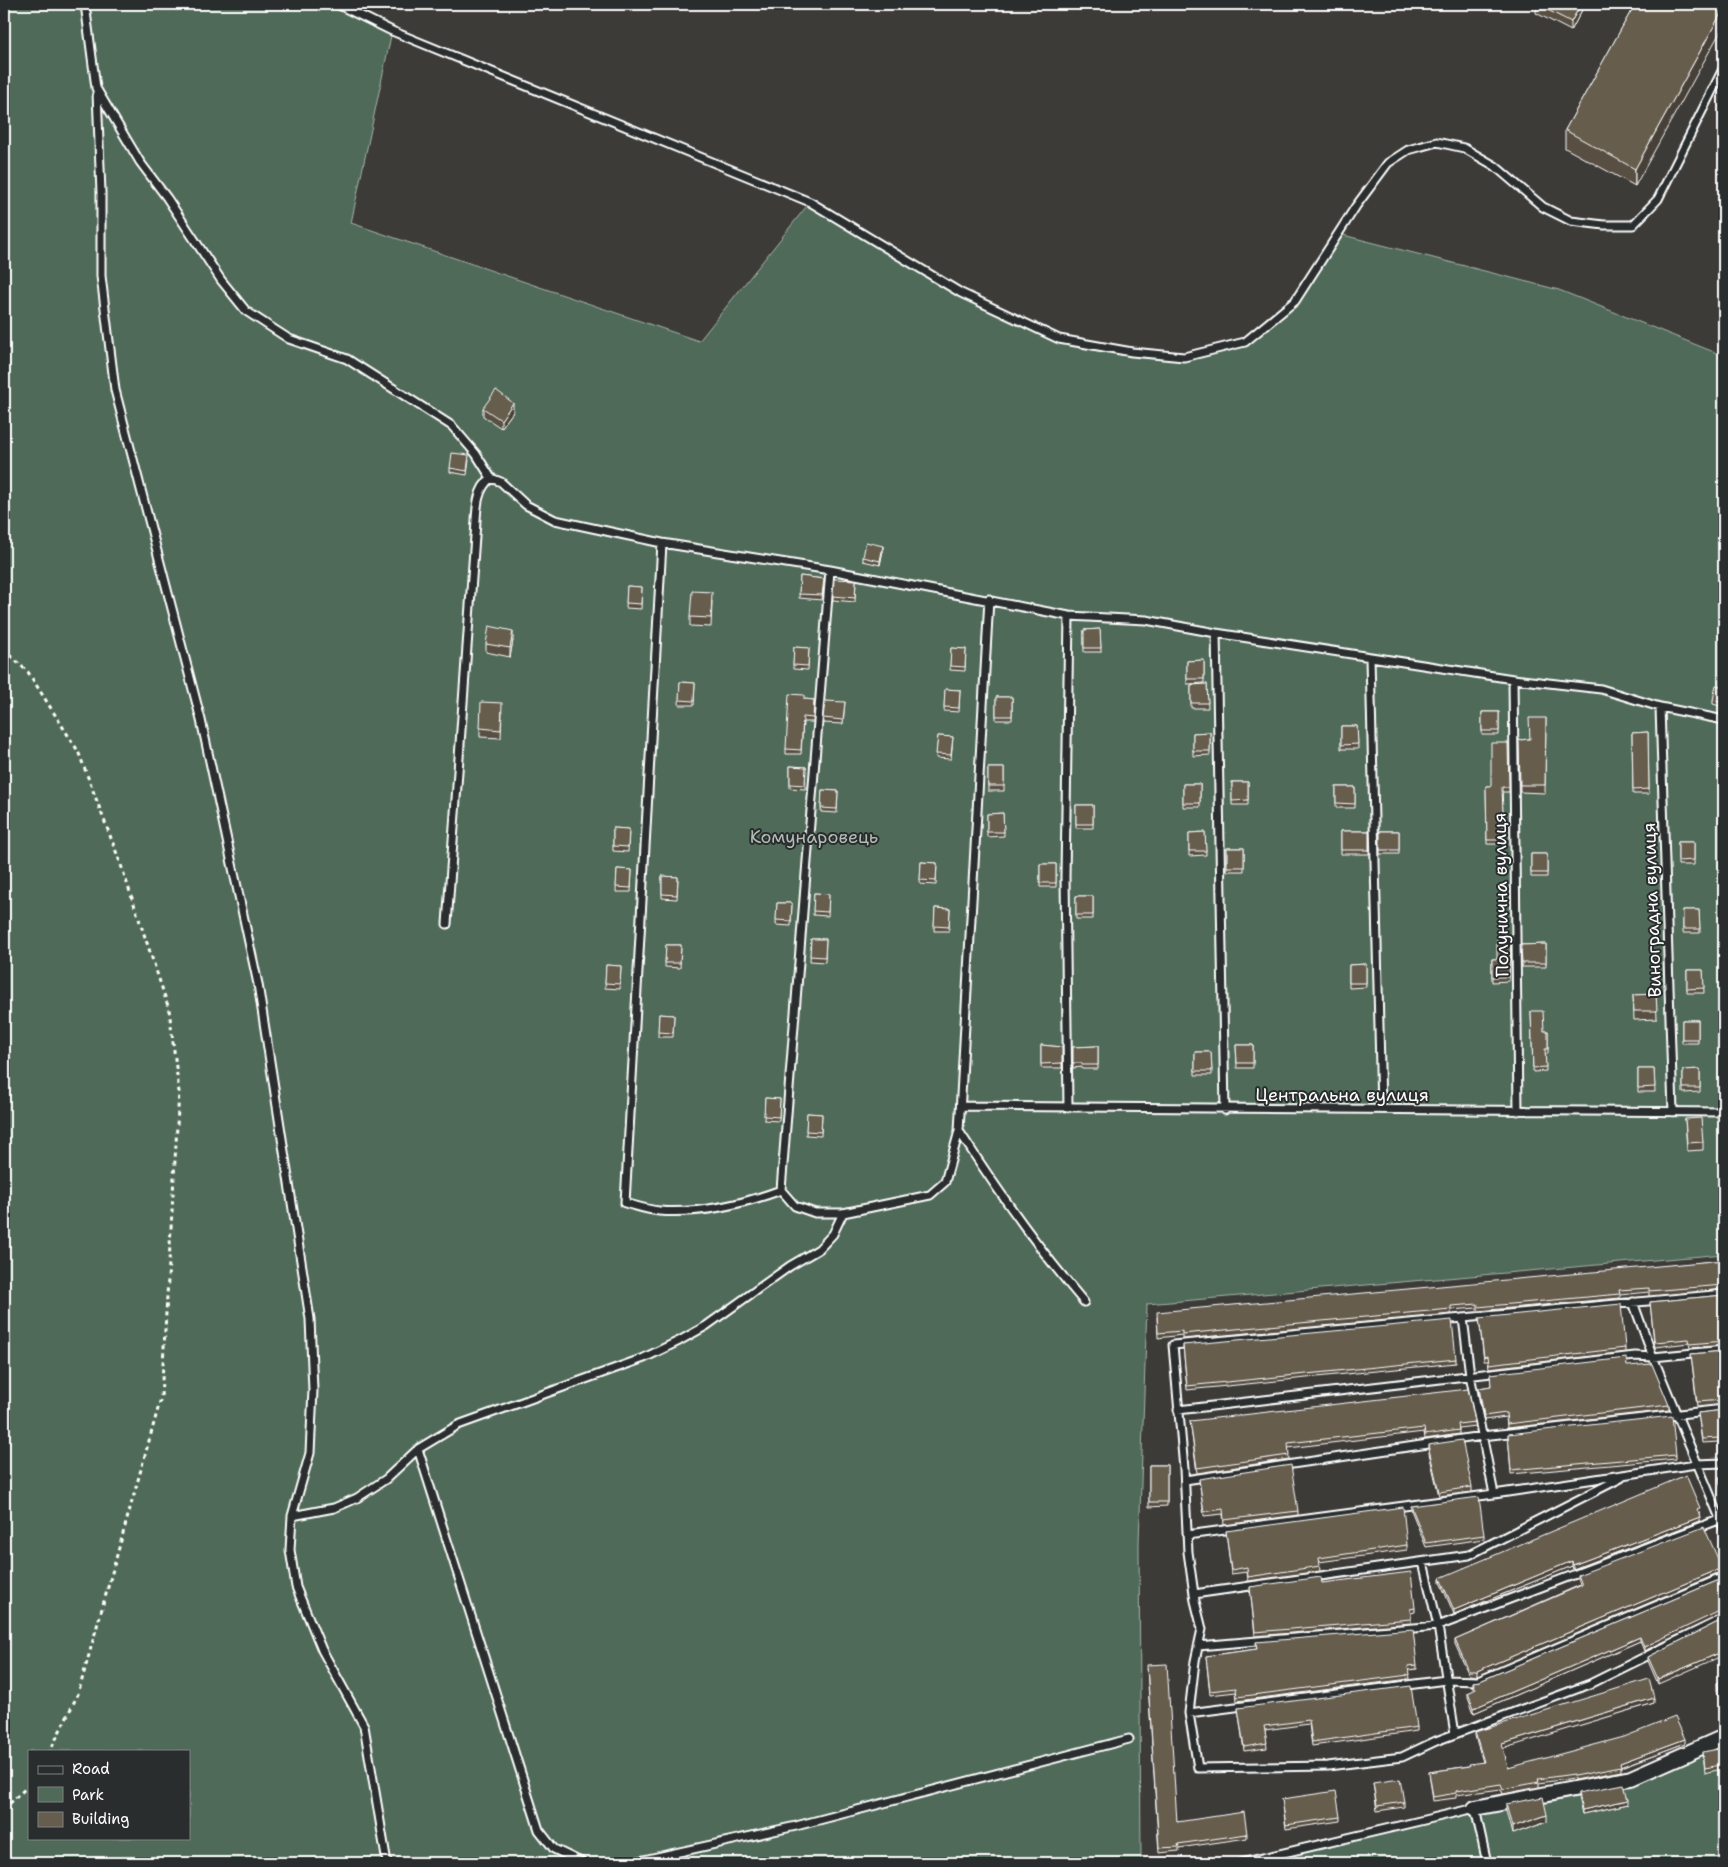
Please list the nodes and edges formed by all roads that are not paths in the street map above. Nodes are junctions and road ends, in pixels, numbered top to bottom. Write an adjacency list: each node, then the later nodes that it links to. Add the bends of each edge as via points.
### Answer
1 (85, 4): 4 (lane)
2 (337, 4): 3 (lane, via 392,31 810,202 960,293 1059,339 1132,352 1184,356 1245,342 1295,301 1382,170 1408,150 1437,142 1464,148 1495,166 1544,207 1571,221 1633,224 1658,199)
3 (1724, 66)
4 (96, 88): 5 (lane, via 140,162 246,311 289,339 347,359 452,426); 43 (lane, via 101,276 115,390 201,720 258,984 310,1319 313,1390 310,1453)
5 (491, 478): 6 (lane, via 501,482 526,505 555,520); 15 (lane, via 479,493)
6 (662, 543): 7 (lane); 24 (lane, via 626,1203 659,1211 694,1210 745,1203)
7 (830, 570): 8 (lane); 24 (lane)
8 (989, 599): 9 (lane); 16 (lane)
9 (1069, 616): 10 (lane, via 1146,620); 17 (lane)
10 (1216, 633): 11 (lane); 19 (lane)
11 (1370, 657): 12 (lane); 18 (lane)
12 (1513, 679): 13 (lane, via 1601,689); 20 (lane, Полунична вулиця)
13 (1660, 707): 14 (lane); 21 (lane, Виноградна вулиця)
14 (1724, 720)
15 (447, 924)
16 (961, 1106): 17 (lane, Центральна вулиця); 23 (lane)
17 (1068, 1106): 19 (lane, Центральна вулиця)
18 (1380, 1109): 19 (lane, Центральна вулиця); 20 (lane, Центральна вулиця)
19 (1225, 1110)
20 (1518, 1111): 21 (lane, Центральна вулиця)
21 (1673, 1112): 22 (lane, Центральна вулиця)
22 (1724, 1112)
23 (959, 1130): 25 (lane, via 945,1182 930,1195); 27 (lane, via 994,1186)
24 (781, 1190): 25 (lane, via 796,1206 815,1213)
25 (843, 1213): 37 (lane, via 833,1234 819,1249 679,1341 644,1358 458,1425)
26 (1724, 1294): 28 (lane)
27 (1084, 1302)
28 (1633, 1302): 29 (lane); 31 (lane)
29 (1463, 1318): 32 (lane); 34 (lane, via 1173,1345)
30 (1724, 1350): 31 (lane)
31 (1653, 1357): 32 (lane, via 1635,1356); 35 (lane)
32 (1470, 1376): 34 (lane); 36 (lane)
33 (1724, 1409): 35 (lane)
34 (1178, 1410): 41 (lane)
35 (1675, 1413): 36 (lane); 39 (lane)
36 (1482, 1436): 41 (lane); 42 (lane)
37 (418, 1449): 43 (lane, via 386,1479 357,1498 334,1508); 60 (lane, via 539,1830 554,1849)
38 (1724, 1463): 39 (lane)
39 (1696, 1464): 40 (lane); 44 (lane)
40 (1628, 1474): 42 (lane); 47 (lane, via 1469,1555)
41 (1185, 1480): 46 (lane)
42 (1494, 1494): 46 (lane)
43 (292, 1516): 59 (lane, via 290,1550 296,1587 322,1650 364,1726)
44 (1722, 1519): 45 (lane); 51 (lane)
45 (1724, 1528)
46 (1188, 1535): 49 (lane)
47 (1423, 1562): 49 (lane); 51 (lane)
48 (1724, 1577): 53 (lane, via 1478,1681)
49 (1194, 1594): 52 (lane, via 1202,1630)
50 (1724, 1618): 55 (lane, via 1590,1684)
51 (1438, 1626): 52 (lane); 53 (lane)
52 (1198, 1646): 54 (lane)
53 (1446, 1680): 54 (lane); 55 (lane)
54 (1190, 1713): 55 (lane, via 1198,1768 1364,1763 1402,1757)
55 (1455, 1734)
56 (1724, 1737): 58 (street, via 1631,1778)
57 (1129, 1740): 61 (lane, via 796,1826)
58 (1475, 1808): 62 (lane); 63 (lane)
59 (387, 1863)
60 (583, 1863)
61 (630, 1863)
62 (1241, 1863)
63 (1487, 1863)

